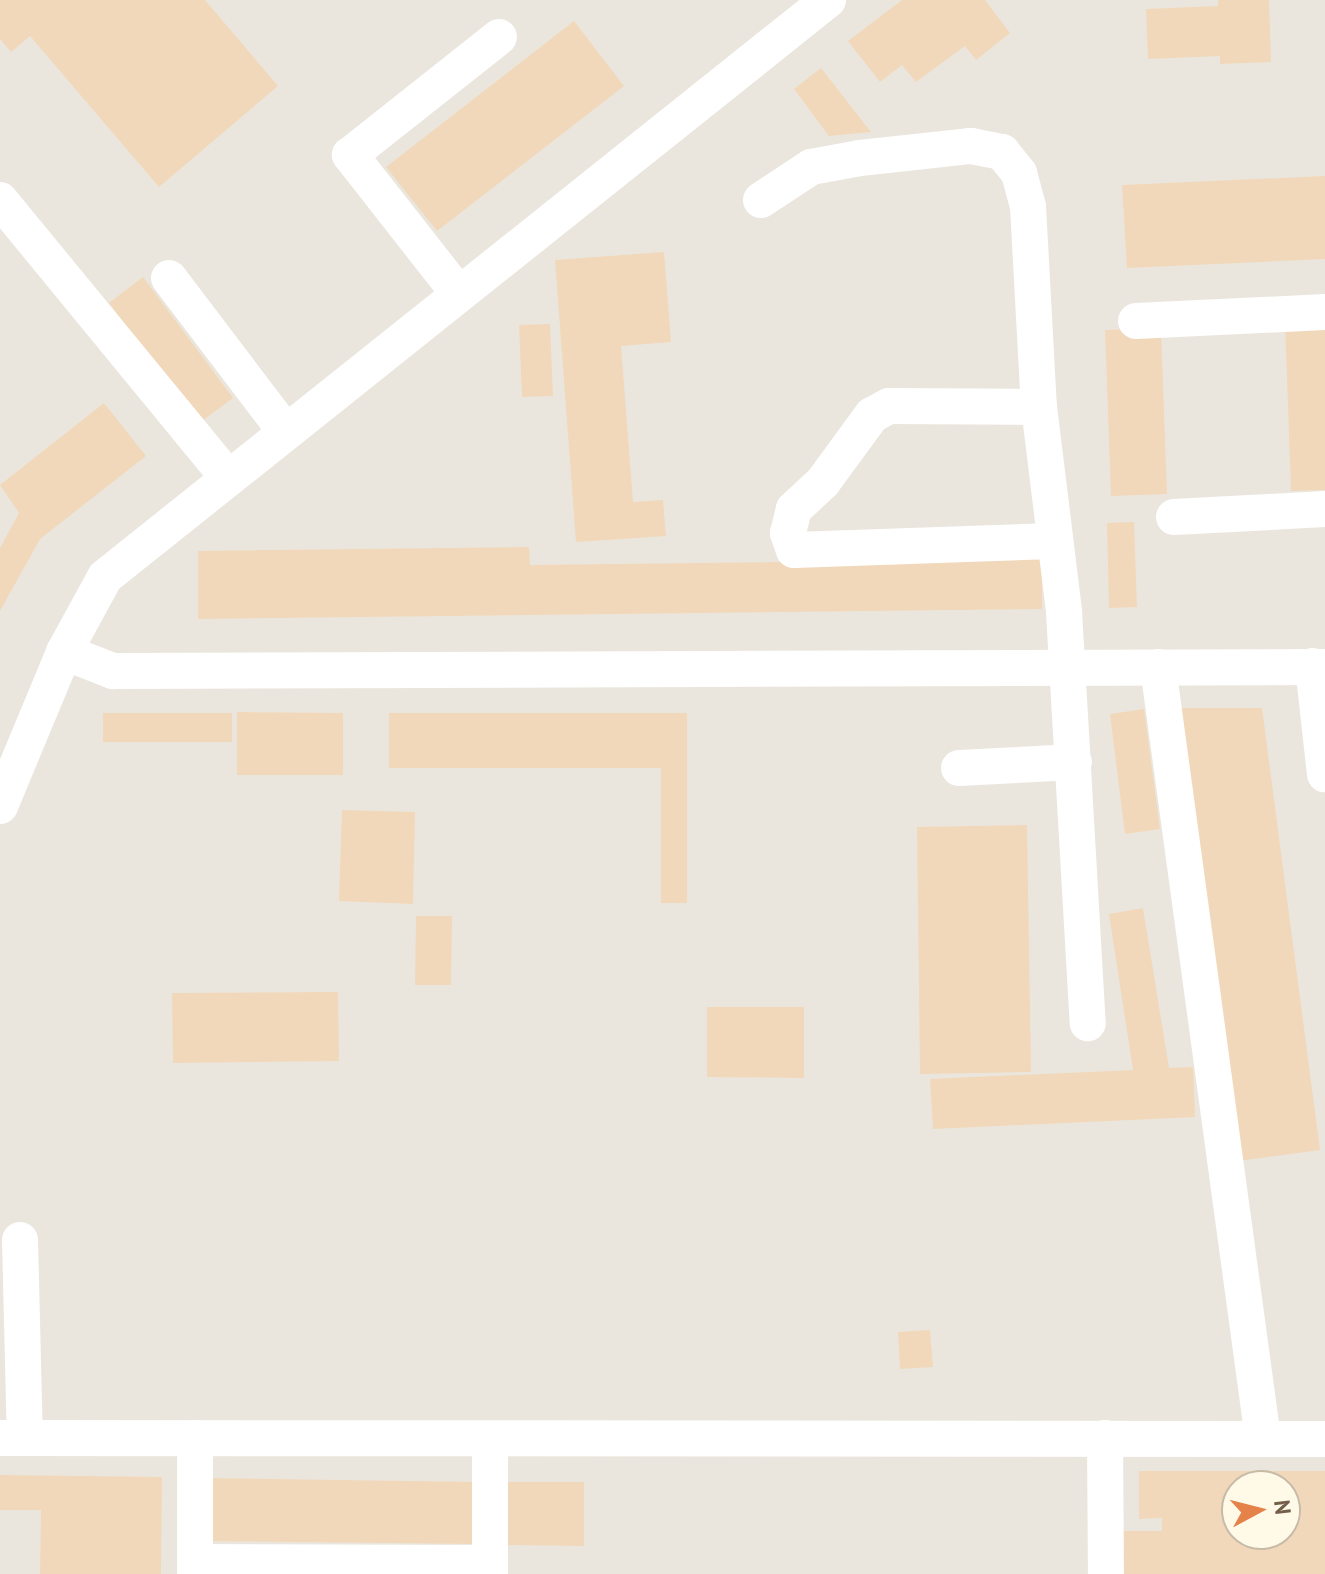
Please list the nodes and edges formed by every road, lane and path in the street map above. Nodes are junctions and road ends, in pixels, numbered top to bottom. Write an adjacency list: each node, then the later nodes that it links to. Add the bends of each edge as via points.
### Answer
1 (828, 0): 6 (street)
2 (499, 37): 6 (street, via 350,155)
3 (0, 200): 11 (street)
4 (761, 200): 9 (street, via 811,167 971,146 1002,152 1019,173 1028,206)
5 (169, 278): 10 (street)
6 (459, 294): 10 (street)
7 (1325, 312): 8 (street)
8 (1136, 321)
9 (1039, 407): 14 (street); 14 (street, via 889,406 872,415 823,482 794,509 788,533 794,550)
10 (286, 432): 11 (street)
11 (228, 478): 15 (street, via 105,577)
12 (1325, 509): 13 (street)
13 (1174, 517)
14 (1054, 541): 17 (street)
15 (64, 652): 17 (street, via 113,671); 19 (street)
16 (1319, 666): 18 (street); 22 (street)
17 (1067, 667): 18 (street); 20 (street)
18 (1158, 667): 30 (street)
19 (12, 746): 23 (street)
20 (1074, 762): 21 (street); 24 (street)
21 (959, 768)
22 (1325, 774)
23 (0, 806)
24 (1088, 1023)
25 (20, 1240): 26 (street)
26 (12, 1438): 27 (street)
27 (195, 1438): 29 (street); 32 (street)
28 (1105, 1438): 29 (street); 30 (street); 34 (street)
29 (490, 1439): 33 (street)
30 (1263, 1439): 31 (street)
31 (1325, 1439)
32 (195, 1568): 33 (street)
33 (490, 1568)
34 (1106, 1574)

